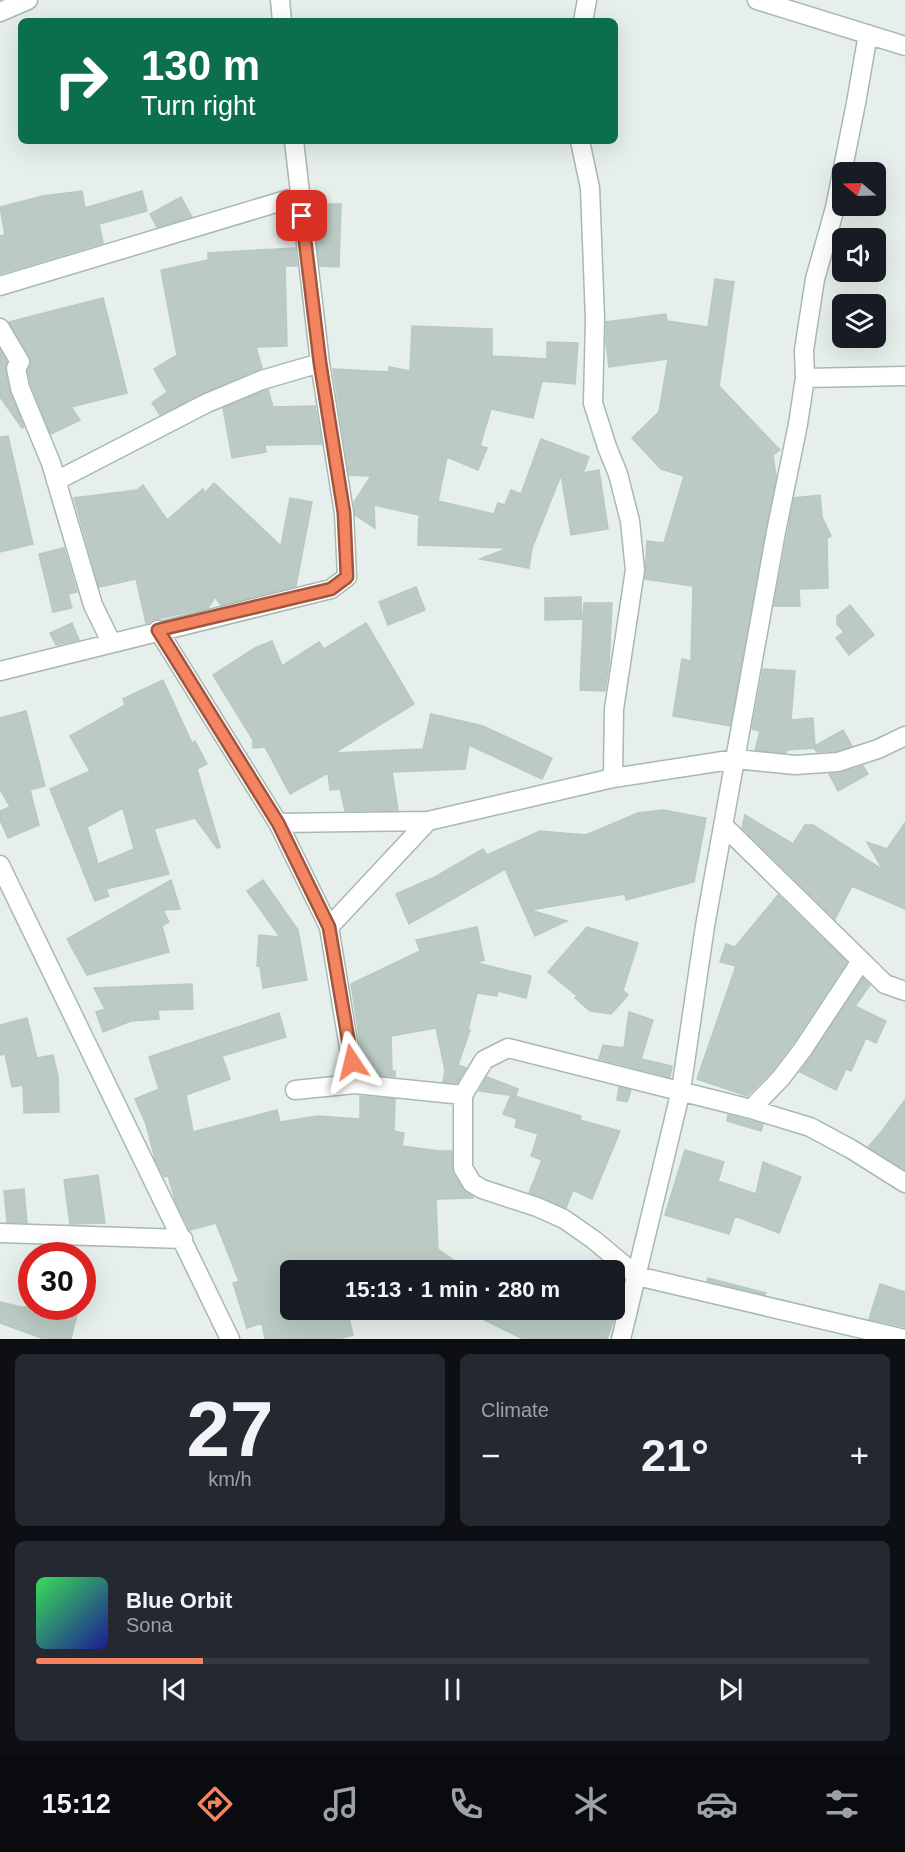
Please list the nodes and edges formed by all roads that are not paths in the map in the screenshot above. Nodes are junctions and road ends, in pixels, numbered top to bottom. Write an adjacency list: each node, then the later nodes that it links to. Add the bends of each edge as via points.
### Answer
1 (28, 0): 5 (street)
2 (280, 0): 6 (street)
3 (587, 0): 7 (street)
4 (757, 0): 8 (street)
5 (0, 12)
6 (282, 18)
7 (584, 18)
8 (867, 34): 9 (street); 17 (street, via 835,208 815,279 804,350)
9 (905, 46)
10 (294, 144): 12 (street)
11 (581, 144): 24 (street, via 590,188 595,319 593,403 630,521 635,570 614,709)
12 (299, 196): 13 (street); 15 (street)
13 (0, 286)
14 (0, 328): 18 (street, via 20,362 16,368 20,388)
15 (320, 363): 18 (street, via 262,380 207,403); 19 (street, via 344,513 347,577 331,589)
16 (905, 376): 17 (street)
17 (805, 378): 23 (street)
18 (56, 481): 20 (street, via 93,605)
19 (158, 630): 20 (street); 26 (street)
20 (111, 642): 21 (street)
21 (0, 670)
22 (905, 736): 23 (street, via 838,762 795,765)
23 (736, 759): 24 (street); 27 (street)
24 (613, 778): 25 (street)
25 (428, 821): 26 (street); 29 (street)
26 (278, 823): 29 (street)
27 (724, 826): 30 (street); 34 (street)
28 (0, 865): 39 (street)
29 (329, 927): 32 (street)
30 (861, 961): 31 (street, via 885,984); 36 (street, via 803,1049)
31 (905, 991)
32 (355, 1084): 33 (street); 35 (street)
33 (295, 1090)
34 (681, 1090): 35 (street, via 508,1048 484,1060); 36 (street); 40 (street)
35 (463, 1095): 40 (street, via 463,1168 472,1182 564,1219)
36 (751, 1108): 37 (street, via 810,1127)
37 (905, 1183)
38 (0, 1233): 39 (street)
39 (183, 1239): 41 (street)
40 (637, 1276): 42 (street); 43 (street)
41 (230, 1339)
42 (621, 1339)
43 (905, 1339)

